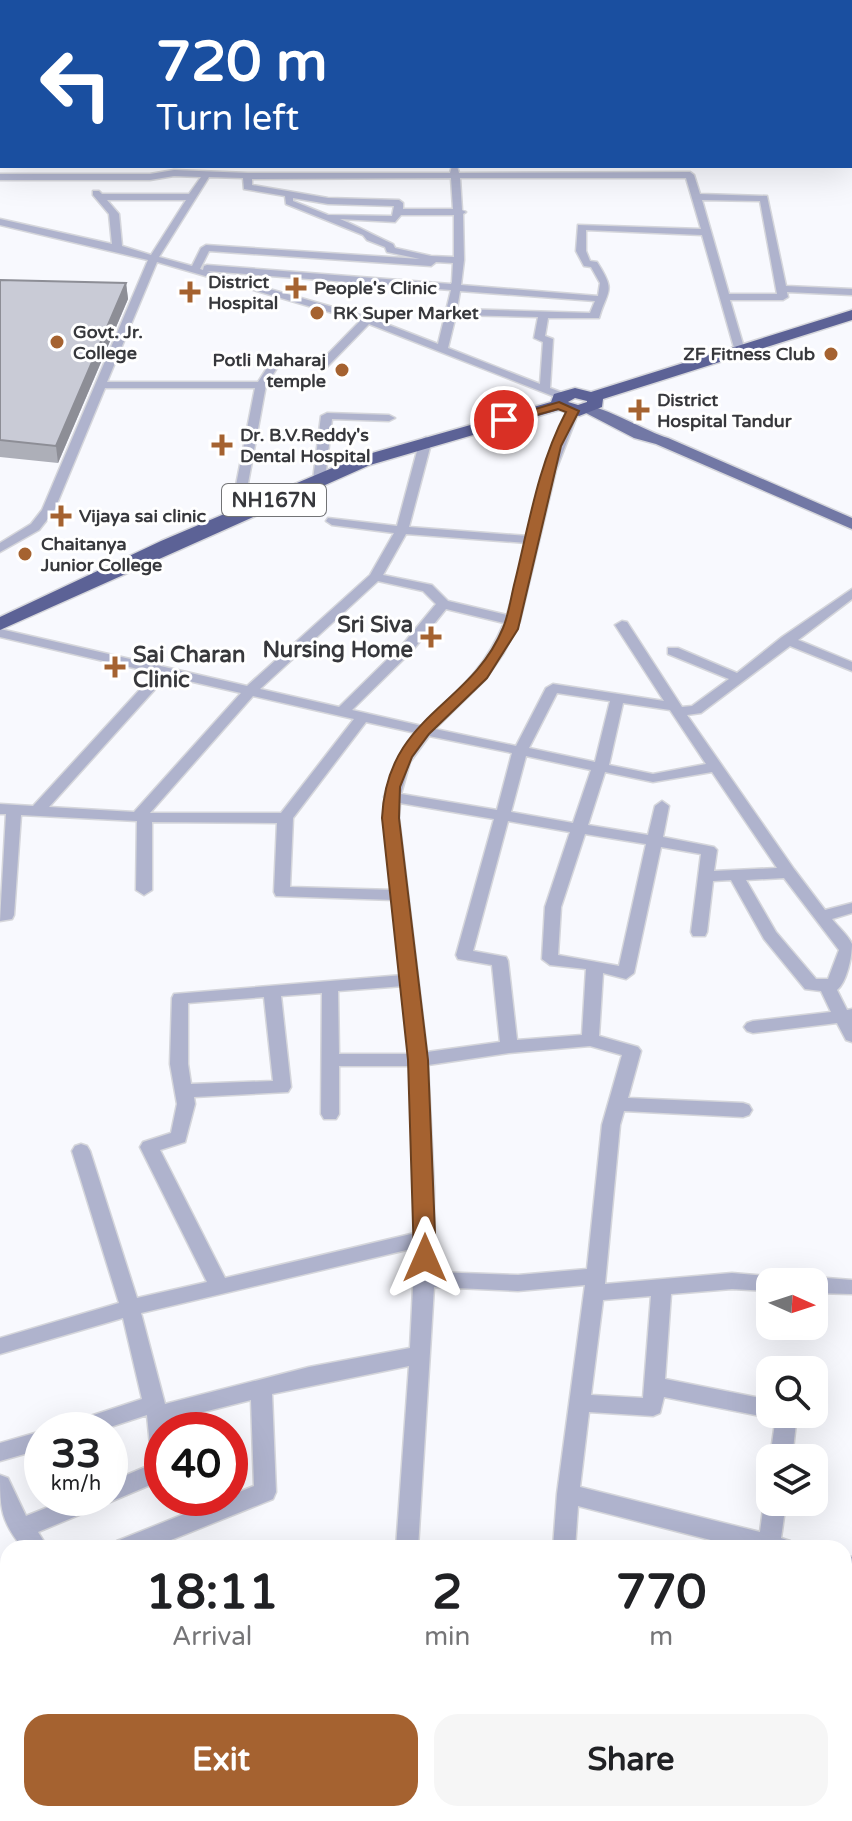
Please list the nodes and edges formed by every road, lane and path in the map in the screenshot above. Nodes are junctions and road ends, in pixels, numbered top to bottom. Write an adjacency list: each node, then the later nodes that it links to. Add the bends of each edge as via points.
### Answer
1 (176, 170): 5 (street); 8 (street)
2 (529, 170): 3 (street); 4 (street)
3 (455, 171): 6 (street); 14 (street)
4 (689, 171): 12 (street)
5 (206, 175): 6 (street); 11 (street)
6 (248, 176): 9 (street, via 247,187)
7 (0, 177): 8 (street)
8 (98, 177): 10 (street, via 93,190)
9 (289, 193): 13 (street, via 328,201 399,203); 15 (street, via 289,202)
10 (99, 197): 11 (street); 18 (street, via 114,214)
11 (192, 197): 21 (street)
12 (696, 197): 17 (street); 26 (street, via 764,198)
13 (398, 212): 14 (street); 15 (street, via 395,219)
14 (461, 212): 22 (street)
15 (326, 216): 20 (street, via 390,250)
16 (0, 222): 18 (street)
17 (707, 232): 28 (street); 29 (street, via 581,227 581,251 605,283)
18 (117, 248): 21 (street)
19 (283, 252): 20 (street); 23 (street, via 206,248); 24 (street)
20 (431, 259): 22 (street)
21 (153, 260): 23 (street); 36 (street)
22 (459, 260): 25 (street)
23 (196, 269): 24 (street); 33 (street)
24 (273, 273): 25 (street)
25 (458, 288): 29 (street); 30 (street)
26 (781, 289): 27 (street); 28 (street, via 783,297)
27 (852, 292)
28 (725, 297): 35 (street)
29 (603, 299): 31 (street, via 595,316)
30 (454, 312): 31 (street); 34 (street)
31 (543, 315): 38 (street, via 539,338 548,339)
32 (852, 315): 35 (highway, NH167N)
33 (367, 320): 34 (street); 37 (street, via 323,365 276,362)
34 (442, 349): 38 (street)
35 (740, 351): 39 (highway, NH167N)
36 (102, 385): 37 (street); 49 (street, via 48,511 35,527)
37 (261, 385): 44 (street)
38 (545, 389): 39 (street)
39 (575, 404): 41 (main road); 42 (highway, NH167N); 50 (street, via 555,446)
40 (389, 418): 43 (street, via 327,416)
41 (639, 435): 46 (main road); 48 (main road, via 652,446)
42 (426, 440): 43 (highway, NH167N); 47 (street)
43 (319, 480): 44 (highway, NH167N)
44 (236, 516): 58 (highway, NH167N)
45 (332, 521): 47 (street)
46 (852, 524)
47 (402, 530): 50 (street); 52 (street)
48 (852, 534)
49 (7, 539): 51 (street)
50 (533, 540): 57 (street)
51 (0, 548)
52 (375, 577): 54 (street, via 427,588); 65 (street)
53 (852, 593): 55 (street)
54 (443, 604): 57 (street); 68 (street)
55 (834, 605): 56 (street); 60 (street)
56 (852, 611)
57 (513, 621): 70 (street, via 492,661)
58 (2, 623): 63 (street)
59 (622, 625): 67 (street)
60 (787, 640): 62 (street); 64 (street)
61 (673, 651): 64 (street)
62 (852, 667)
63 (164, 671): 65 (street); 77 (street)
64 (738, 678): 67 (street, via 696,710)
65 (250, 691): 68 (street); 79 (street)
66 (617, 699): 67 (street); 71 (street, via 553,688); 72 (street)
67 (676, 710): 73 (street)
68 (342, 712): 69 (street)
69 (363, 717): 70 (street); 80 (street)
70 (424, 731): 71 (street); 74 (street, via 404,756)
71 (522, 752): 72 (street); 78 (street)
72 (600, 767): 73 (street, via 653,778); 81 (street)
73 (715, 767): 83 (street)
74 (391, 797): 78 (street); 87 (street)
75 (662, 806): 82 (street)
76 (7, 810): 77 (street); 89 (street, via 6,915)
77 (37, 811): 79 (street)
78 (502, 814): 81 (street); 102 (street, via 464,955 500,961)
79 (142, 817): 80 (street); 86 (street)
80 (285, 818): 87 (street, via 282,892)
81 (580, 827): 82 (street); 93 (street, via 553,907 550,959)
82 (657, 839): 85 (street, via 709,850); 93 (street, via 626,973)
83 (788, 873): 84 (street); 90 (street)
84 (736, 875): 85 (street); 95 (street, via 770,935 811,985)
85 (706, 876): 91 (street)
86 (144, 890)
87 (401, 895): 94 (street)
88 (852, 908): 90 (street)
89 (0, 916)
90 (821, 916): 92 (street)
91 (699, 932)
92 (850, 953): 95 (street, via 834,985)
93 (595, 965): 101 (street)
94 (410, 980): 96 (street); 104 (street)
95 (826, 985): 98 (street)
96 (330, 986): 97 (street); 103 (street)
97 (272, 991): 105 (street, via 180,998); 105 (street, via 282,1087)
98 (847, 1016): 99 (street); 100 (street)
99 (753, 1027)
100 (852, 1036)
101 (590, 1040): 102 (street); 106 (street, via 632,1051)
102 (509, 1047): 104 (street)
103 (330, 1060): 104 (street); 108 (street)
104 (418, 1060): 110 (street)
105 (184, 1091): 117 (street, via 179,1137 149,1147)
106 (617, 1104): 107 (street); 113 (street)
107 (743, 1110)
108 (330, 1114)
109 (81, 1151): 118 (street)
110 (425, 1238): 111 (street); 117 (street)
111 (424, 1279): 113 (street); 120 (street)
112 (756, 1282): 115 (street)
113 (595, 1285): 115 (street); 123 (street)
114 (828, 1286): 116 (street)
115 (662, 1287): 121 (street)
116 (850, 1287)
117 (220, 1288): 118 (street)
118 (130, 1308): 119 (street); 125 (street)
119 (0, 1346)
120 (421, 1355): 122 (street); 136 (street)
121 (654, 1386): 123 (street, via 653,1407); 124 (street)
122 (261, 1389): 125 (street); 135 (street, via 265,1492)
123 (580, 1403): 130 (street)
124 (756, 1406)
125 (156, 1410): 126 (street)
126 (128, 1417)
127 (24, 1445): 128 (street)
128 (0, 1452)
129 (0, 1485): 133 (street)
130 (568, 1494): 137 (street); 138 (street)
131 (52, 1516): 133 (street)
132 (775, 1516): 139 (street)
133 (21, 1529): 134 (street)
134 (30, 1540)
135 (145, 1540)
136 (408, 1540)
137 (565, 1540)
138 (752, 1540)
139 (776, 1540)

